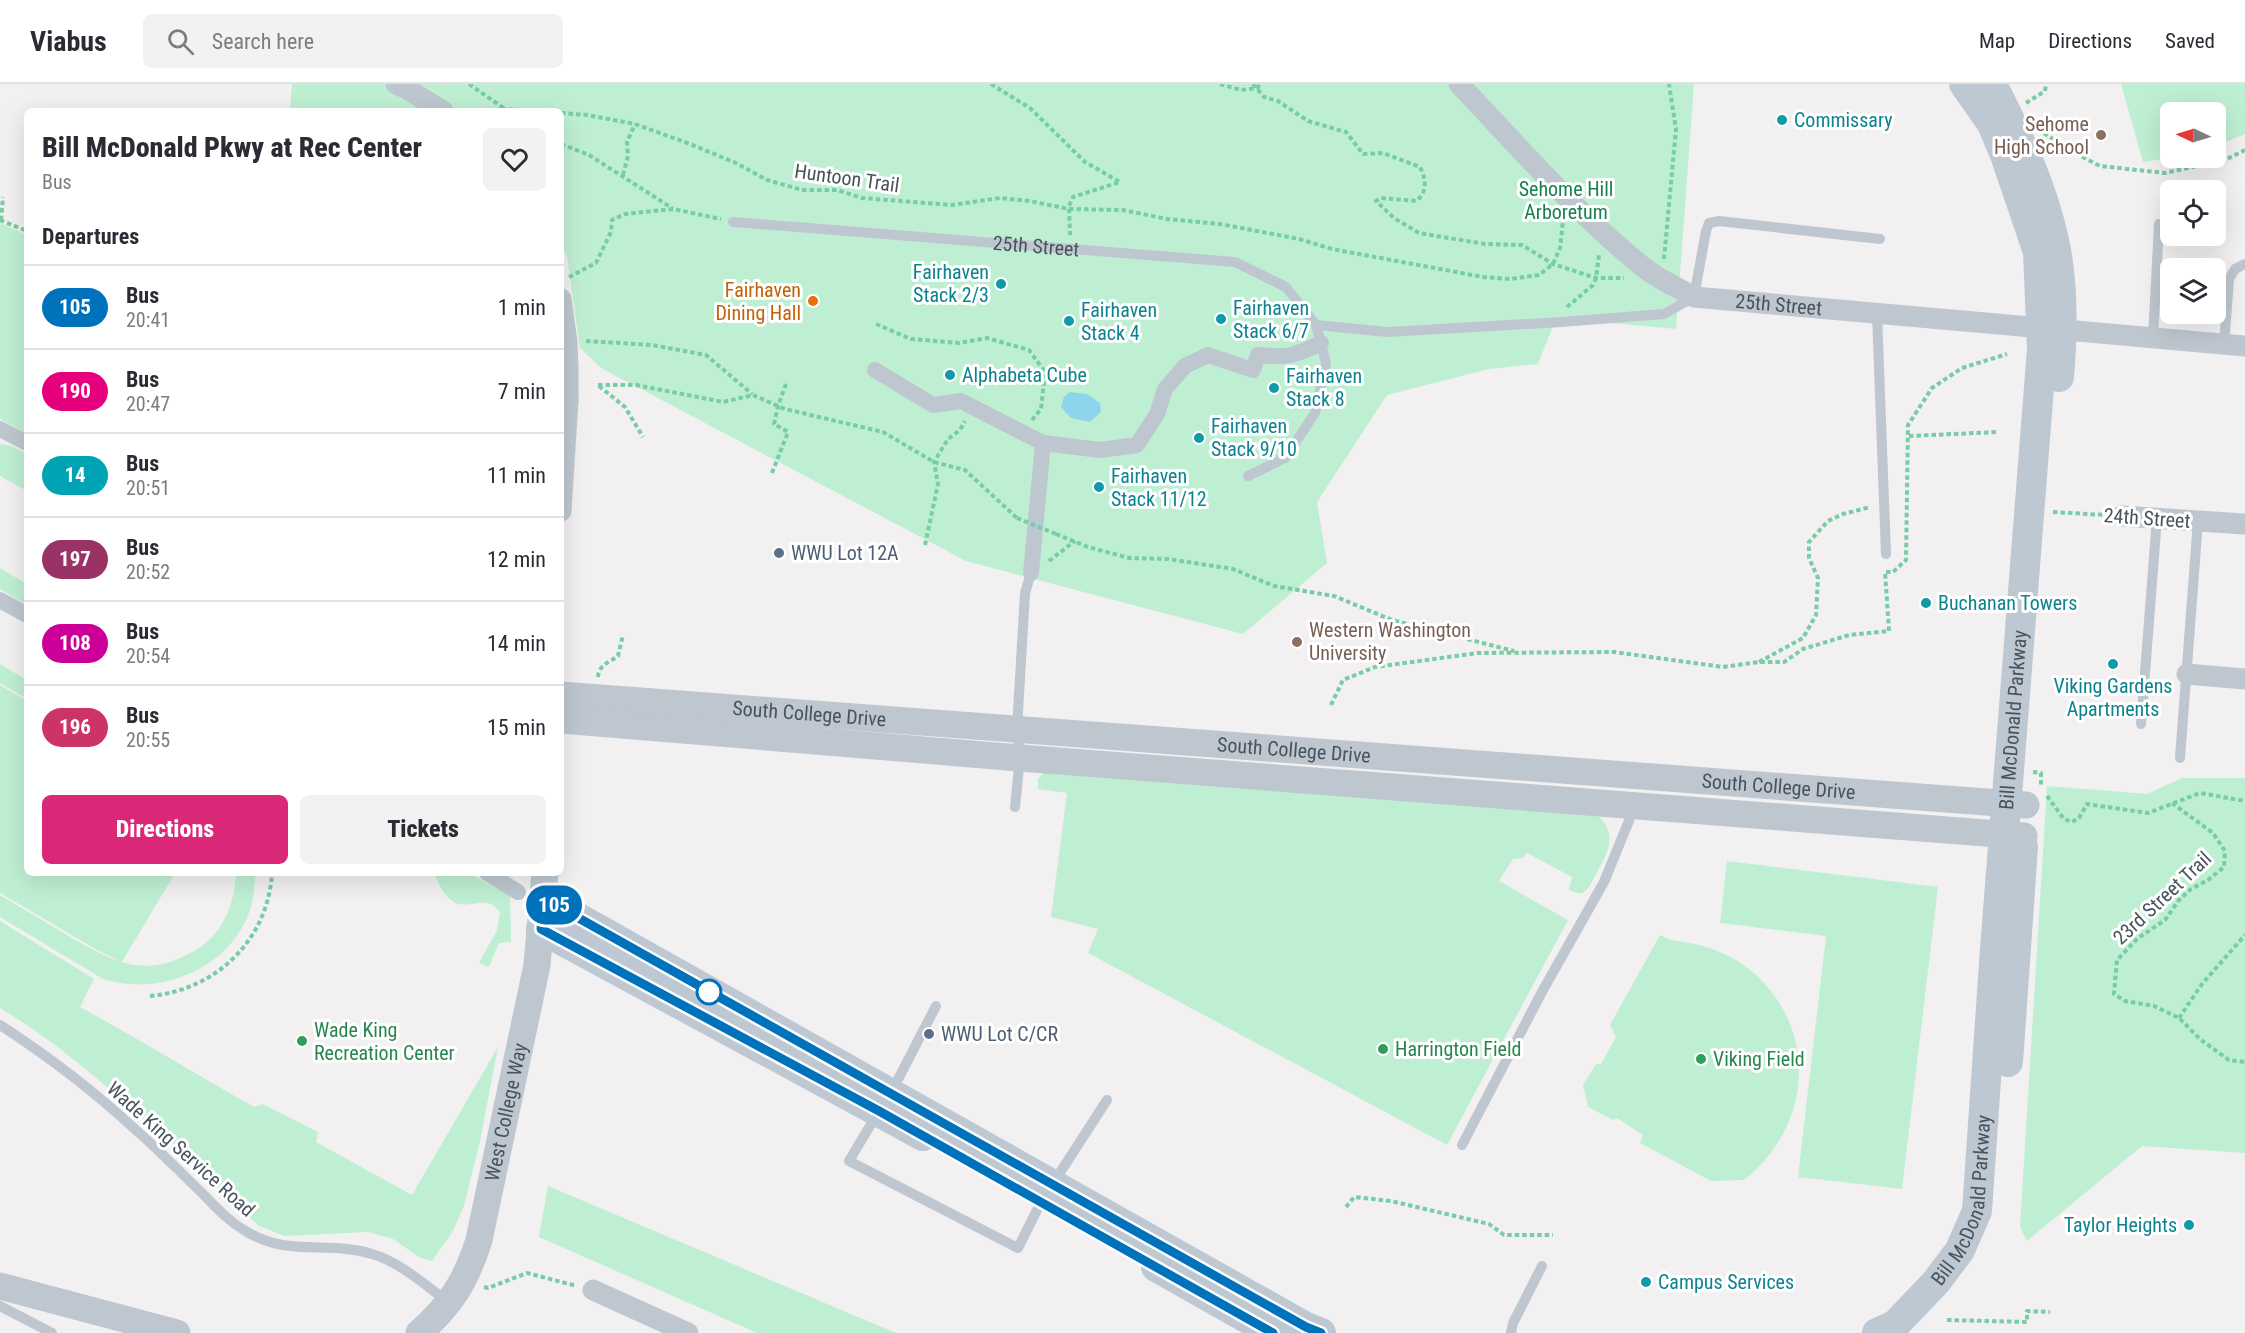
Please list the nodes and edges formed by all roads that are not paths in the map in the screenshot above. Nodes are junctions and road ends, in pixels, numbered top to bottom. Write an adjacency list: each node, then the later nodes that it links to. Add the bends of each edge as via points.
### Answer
1 (396, 84): 5 (street)
2 (1459, 84): 10 (street, via 1608,236 1644,268)
3 (1964, 84): 14 (main road, Bill McDonald Parkway, via 1992,124 2005,155 2038,252)
4 (1992, 84): 14 (main road, Bill McDonald Parkway, via 2030,164 2054,237 2059,268)
5 (438, 108)
6 (733, 222): 13 (lane, 25th Street, via 1235,262 1287,287)
7 (2159, 224): 15 (lane)
8 (1880, 239): 10 (lane, via 1710,223)
9 (2245, 264): 17 (lane, via 2235,269 2229,279)
10 (1694, 297): 11 (street, 25th Street); 13 (lane, via 1664,314 1548,323 1388,332)
11 (1877, 314): 14 (street, 25th Street); 28 (lane)
12 (564, 320): 22 (street, bridge, via 568,367)
13 (1316, 325): 16 (lane, 25th Street)
14 (2052, 330): 15 (street, 25th Street); 40 (main road, Bill McDonald Parkway, via 2049,511 2029,771); 40 (main road, Bill McDonald Parkway, via 2042,349)
15 (2153, 338): 17 (street, 25th Street)
16 (1321, 343): 21 (street, via 1284,358 1258,355 1253,370 1208,355 1185,366 1165,389 1157,414 1137,445 1100,450); 23 (lane, 25th Street, via 1326,363 1315,413 1285,458)
17 (2235, 346)
18 (875, 370): 21 (street, via 933,405 961,401)
19 (0, 429): 20 (street)
20 (24, 441)
21 (1043, 444): 29 (street)
22 (564, 463)
23 (1248, 476)
24 (2122, 516): 25 (street, 24th Street)
25 (2157, 518): 26 (street, 24th Street); 36 (lane)
26 (2198, 521): 27 (street, 24th Street); 32 (lane)
27 (2245, 524)
28 (1886, 554)
29 (1031, 573): 37 (lane, via 1025,593)
30 (0, 600): 31 (street)
31 (24, 613)
32 (2187, 674): 33 (street); 39 (lane)
33 (2245, 678)
34 (564, 695): 37 (street, South College Drive)
35 (564, 720): 38 (street, South College Drive)
36 (2141, 724)
37 (1017, 729): 38 (lane); 40 (street, South College Drive)
38 (1020, 758): 41 (street, South College Drive); 42 (lane)
39 (2180, 758)
40 (2016, 805): 43 (main road, Bill McDonald Parkway)
41 (1635, 806): 43 (street, South College Drive); 51 (lane, via 1595,899)
42 (1014, 807)
43 (2014, 835): 58 (main road, Bill McDonald Parkway, via 2002,1160 1996,1193 1970,1263 1949,1293)
44 (497, 876): 45 (street)
45 (536, 888): 46 (street, West College Way); 50 (main road)
46 (541, 929): 50 (main road); 56 (street, West College Way, via 537,965 479,1240)
47 (936, 1006): 50 (lane)
48 (0, 1025): 56 (lane, Wade King Service Road, via 68,1073 136,1130 224,1215 263,1242 289,1248 372,1254)
49 (1107, 1100): 52 (lane)
50 (885, 1103): 52 (main road); 52 (lane, via 849,1161 1018,1248)
51 (1462, 1145)
52 (1047, 1193): 63 (main road); 64 (main road)
53 (1542, 1266): 65 (lane)
54 (0, 1286): 60 (street)
55 (593, 1290): 62 (street)
56 (456, 1293): 61 (street, West College Way)
57 (0, 1306): 59 (lane)
58 (1897, 1331)
59 (52, 1333)
60 (177, 1333)
61 (419, 1333)
62 (688, 1333)
63 (1273, 1333)
64 (1321, 1333)
65 (1511, 1333)

